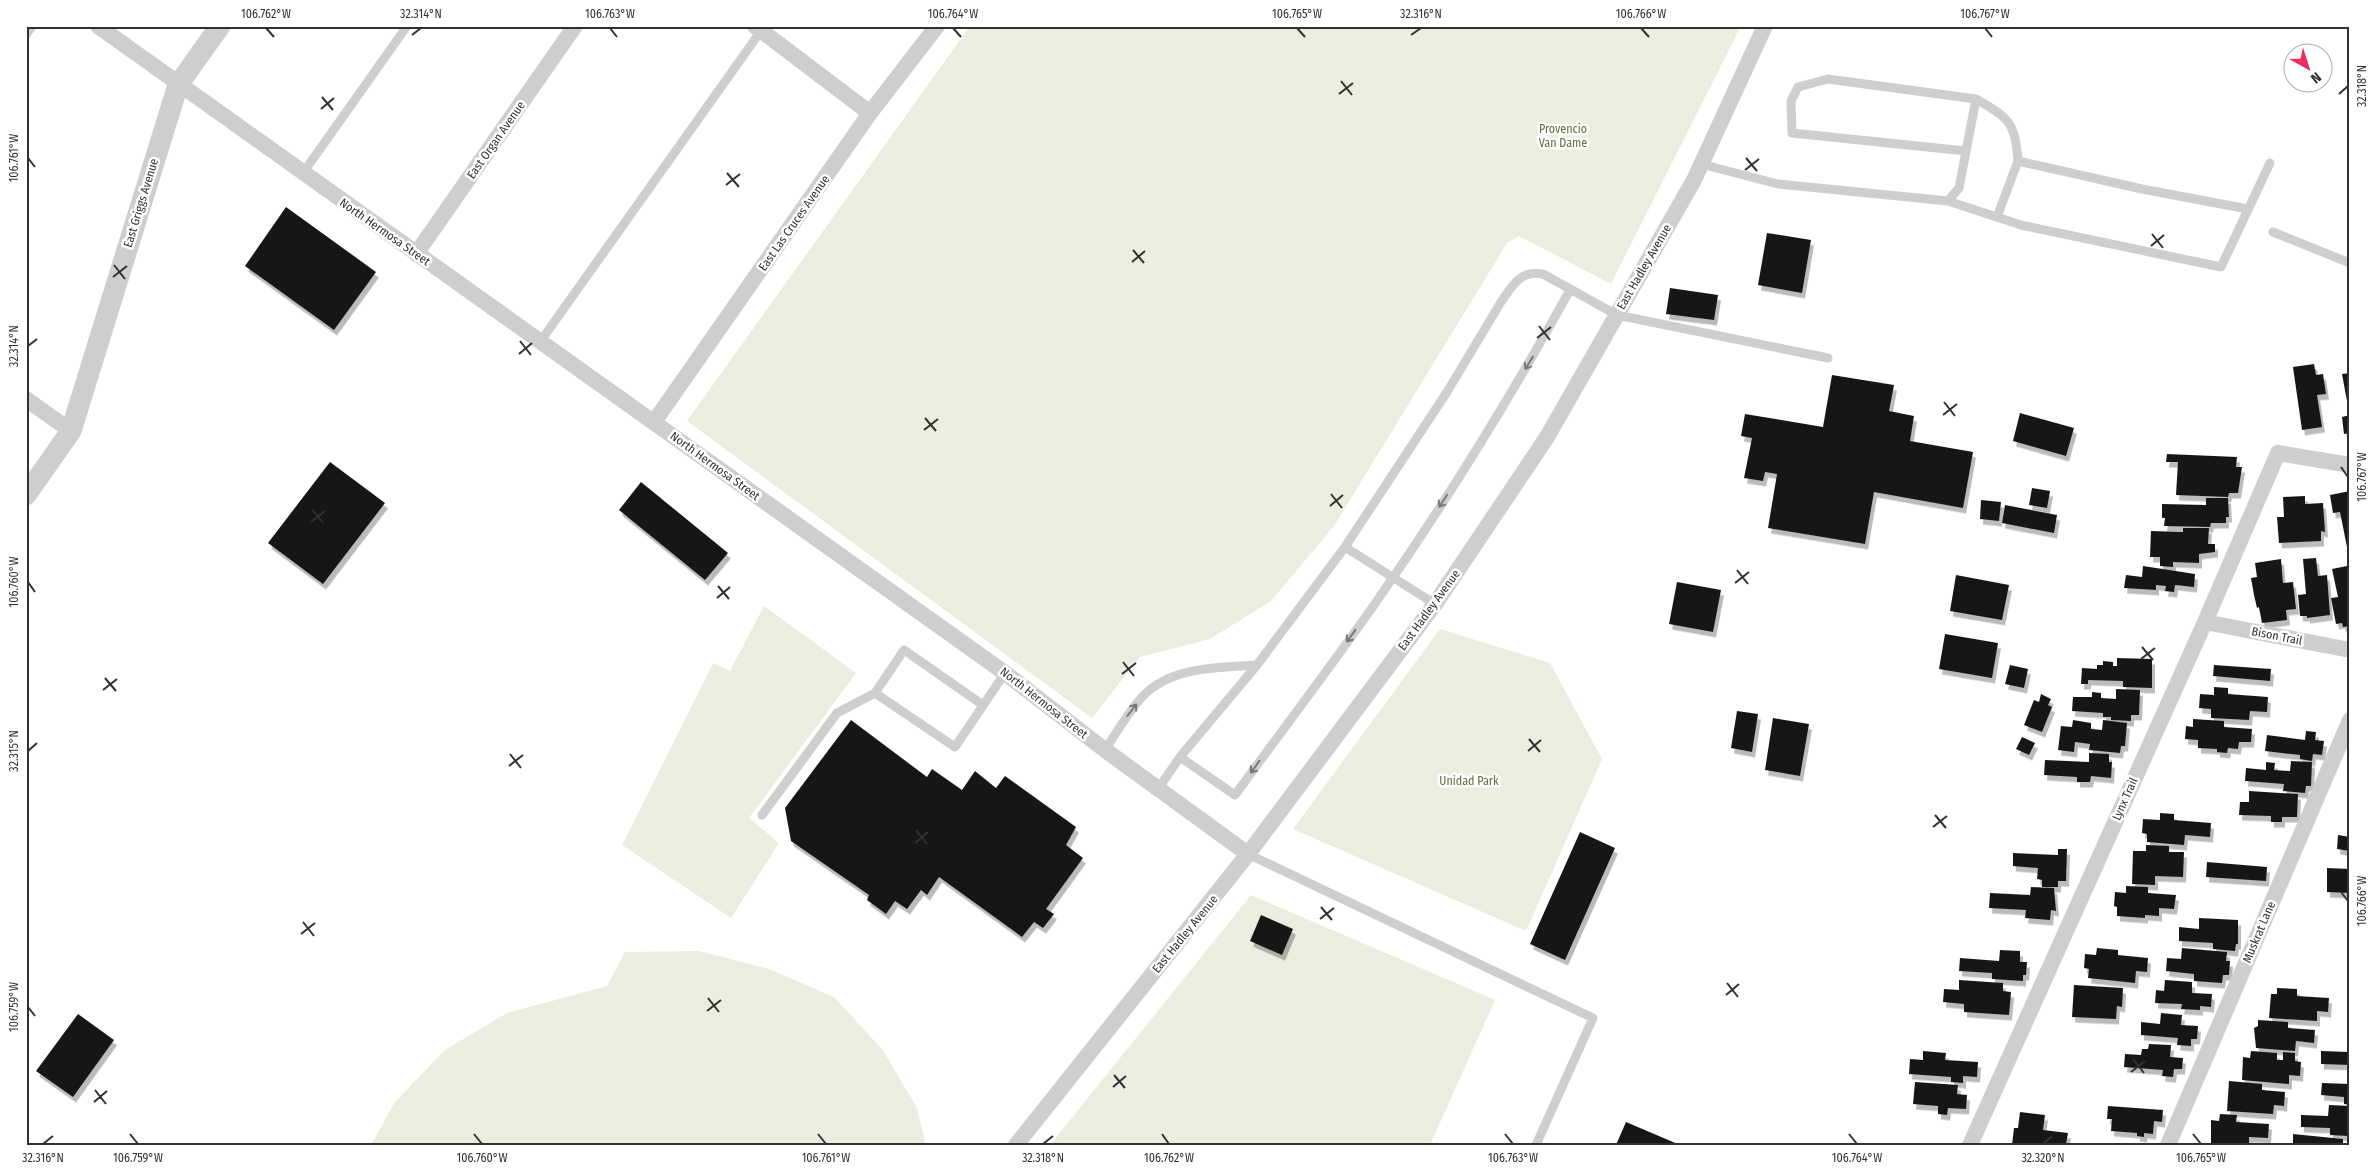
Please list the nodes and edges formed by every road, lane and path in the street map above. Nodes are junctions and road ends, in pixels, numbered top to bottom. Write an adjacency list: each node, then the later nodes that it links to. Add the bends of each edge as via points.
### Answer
1 (32, 26): 9 (lane)
2 (98, 26): 10 (street, North Hermosa Street)
3 (220, 26): 10 (street, East Griggs Avenue)
4 (407, 26): 17 (lane)
5 (575, 26): 22 (street, East Organ Avenue)
6 (937, 26): 12 (street, East Las Cruces Avenue)
7 (1765, 26): 16 (street, East Hadley Avenue)
8 (760, 28): 12 (street); 26 (lane)
9 (26, 35)
10 (178, 85): 17 (street, North Hermosa Street); 30 (street, East Griggs Avenue)
11 (1976, 98): 13 (lane); 13 (lane, via 1828,79 1798,87 1791,101 1792,133); 14 (lane, via 2004,116 2016,135)
12 (870, 113): 29 (street, East Las Cruces Avenue)
13 (1966, 151): 18 (lane, via 1959,188)
14 (2018, 161): 19 (lane); 20 (lane)
15 (2270, 163): 19 (lane)
16 (1701, 164): 18 (lane, via 1778,184); 25 (street, East Hadley Avenue)
17 (303, 173): 22 (street, North Hermosa Street)
18 (1948, 201): 20 (lane)
19 (2248, 209): 20 (lane, via 2221,267 2021,225)
20 (1997, 217)
21 (2273, 232): 23 (lane)
22 (416, 254): 26 (street, North Hermosa Street)
23 (2350, 263)
24 (1570, 290): 25 (lane); 33 (lane, via 1543,274 1533,272 1513,285); 34 (lane, one-way to 34, via 1527,366)
25 (1616, 315): 27 (lane); 35 (street, East Hadley Avenue, via 1547,437)
26 (540, 342): 29 (street, North Hermosa Street)
27 (1828, 358)
28 (26, 400): 30 (street)
29 (654, 422): 39 (street, North Hermosa Street)
30 (71, 430): 32 (street, East Griggs Avenue)
31 (2350, 466): 36 (street, Lynx Trail, via 2278,453)
32 (26, 495)
33 (1345, 547): 34 (lane); 38 (lane)
34 (1392, 577): 35 (lane); 44 (lane, one-way to 44, via 1235,795)
35 (1435, 604): 47 (street, East Hadley Avenue)
36 (2205, 622): 37 (street, Bison Trail); 50 (street, Lynx Trail)
37 (2350, 650)
38 (1257, 665): 43 (lane, one-way to 38, via 1144,696 1160,682 1206,669); 44 (lane)
39 (1005, 673): 41 (lane); 43 (street, North Hermosa Street)
40 (875, 693): 41 (lane, via 955,747); 41 (lane, via 904,650); 46 (lane, via 837,713)
41 (983, 705)
42 (2350, 720): 51 (street, Muskrat Lane)
43 (1105, 750): 45 (street, North Hermosa Street)
44 (1180, 757): 45 (lane)
45 (1158, 789): 47 (street, North Hermosa Street)
46 (762, 815)
47 (1248, 854): 48 (street, East Hadley Avenue); 49 (lane, via 1593,1018)
48 (1016, 1145)
49 (1536, 1145)
50 (1970, 1145)
51 (2168, 1145)

